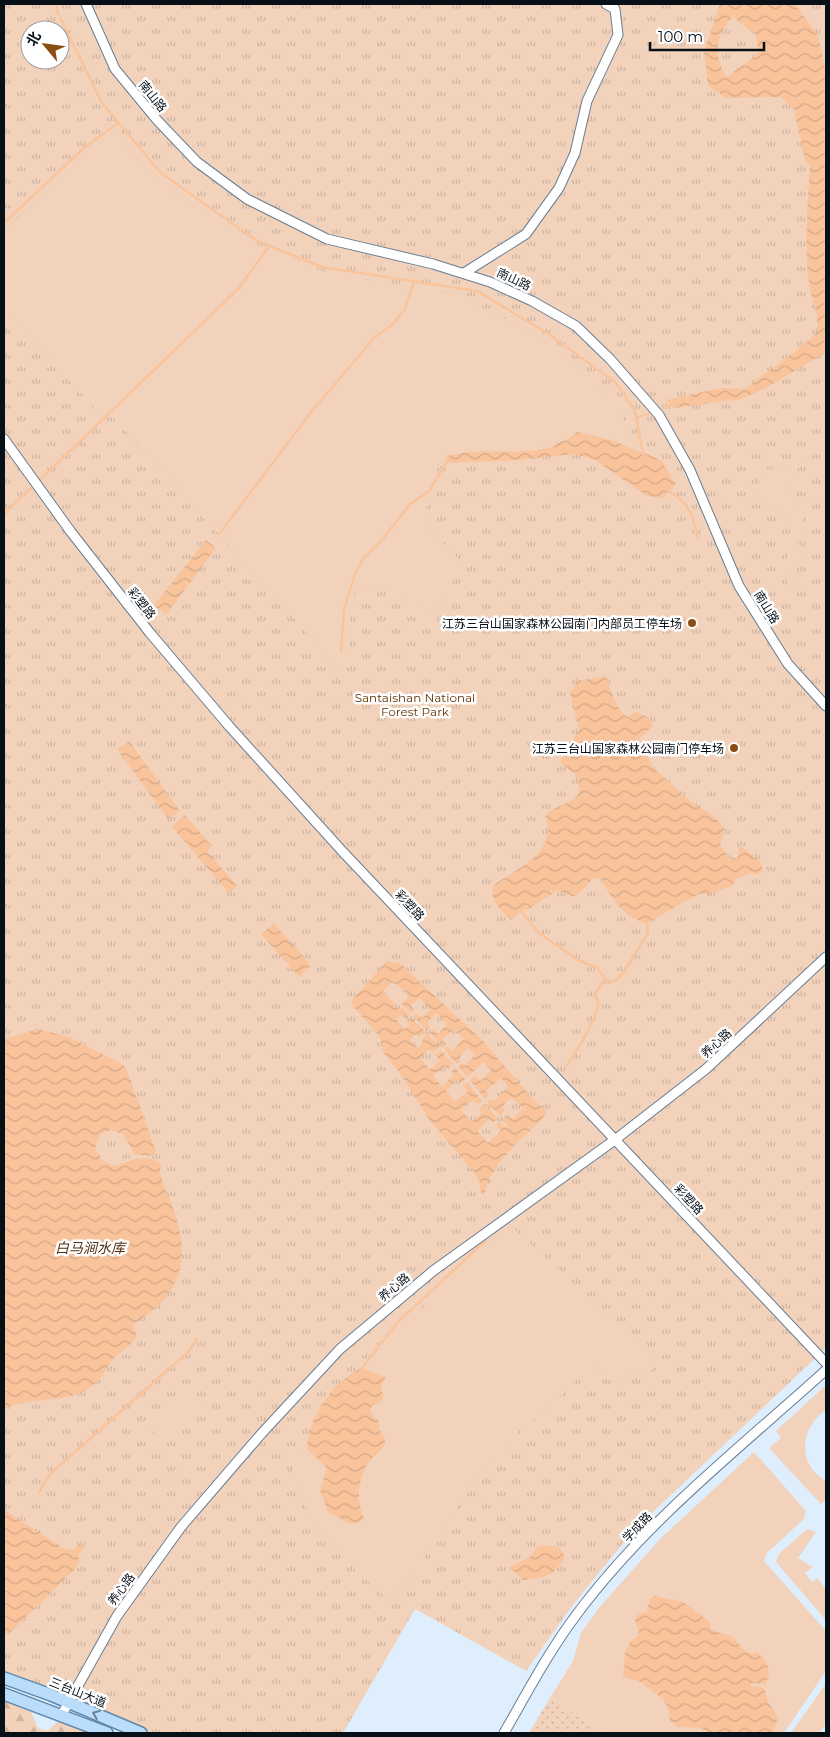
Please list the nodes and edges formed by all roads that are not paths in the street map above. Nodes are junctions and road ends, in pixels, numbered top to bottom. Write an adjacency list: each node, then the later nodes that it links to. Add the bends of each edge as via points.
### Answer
1 (86, 4): 3 (street, 南山路, via 115,69 157,120 196,162 247,199 327,239)
2 (606, 4): 3 (street, via 615,9 618,35 587,101 575,153 559,188 526,234)
3 (464, 274): 5 (street, 南山路, via 532,301 576,326 646,398 690,470 739,586 788,664)
4 (4, 439): 7 (street, 彩塑路, via 150,633 229,726 343,852)
5 (826, 706)
6 (826, 957): 7 (street, 养心路, via 706,1069)
7 (616, 1140): 8 (street, 彩塑路); 12 (street, 养心路, via 433,1271 340,1349 181,1527 117,1616)
8 (826, 1363)
9 (826, 1370): 16 (street, 学成路, via 653,1526 618,1565 548,1656)
10 (4, 1678): 12 (main road, 三台山大道)
11 (4, 1694): 13 (main road)
12 (68, 1702): 13 (street, 养心路); 15 (main road, 三台山大道, one-way to 12)
13 (60, 1716): 14 (main road)
14 (107, 1733)
15 (141, 1733)
16 (504, 1733)

